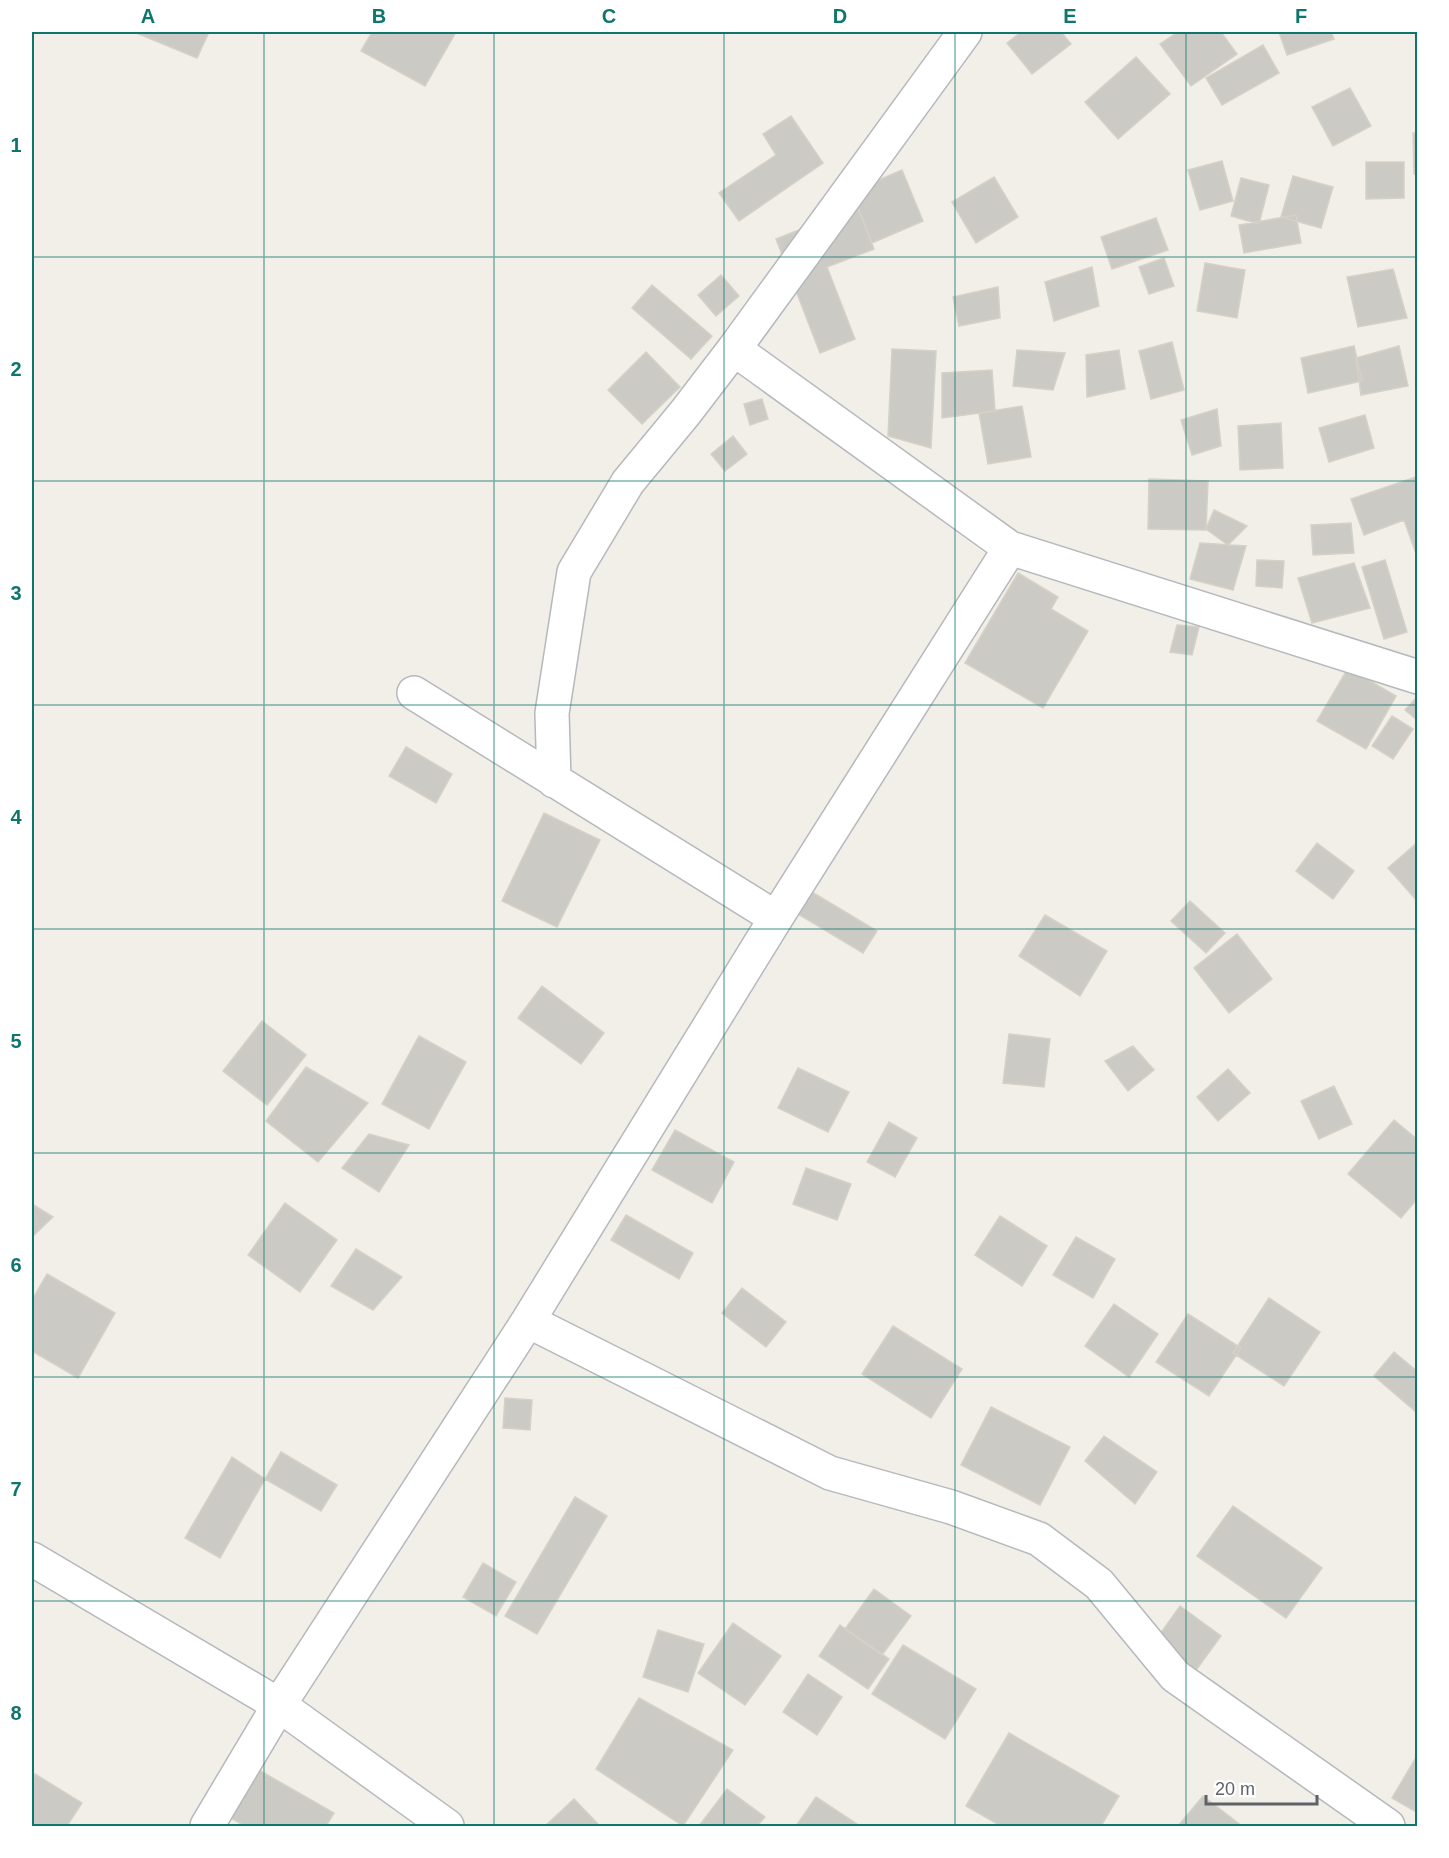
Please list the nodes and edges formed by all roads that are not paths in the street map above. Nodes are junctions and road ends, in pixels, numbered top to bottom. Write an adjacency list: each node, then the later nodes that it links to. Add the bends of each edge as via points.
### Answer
1 (965, 32): 2 (street)
2 (734, 349): 3 (street); 6 (street, via 628,482 574,572 552,713)
3 (1010, 548): 4 (street); 7 (street)
4 (1418, 677)
5 (414, 693): 6 (street)
6 (554, 781): 7 (street)
7 (776, 918): 8 (street)
8 (528, 1321): 10 (street); 13 (street, via 830,1473 951,1507 1039,1539 1099,1584 1175,1676)
9 (32, 1559): 10 (street)
10 (279, 1705): 11 (street); 12 (street)
11 (207, 1827)
12 (447, 1827)
13 (1388, 1827)

